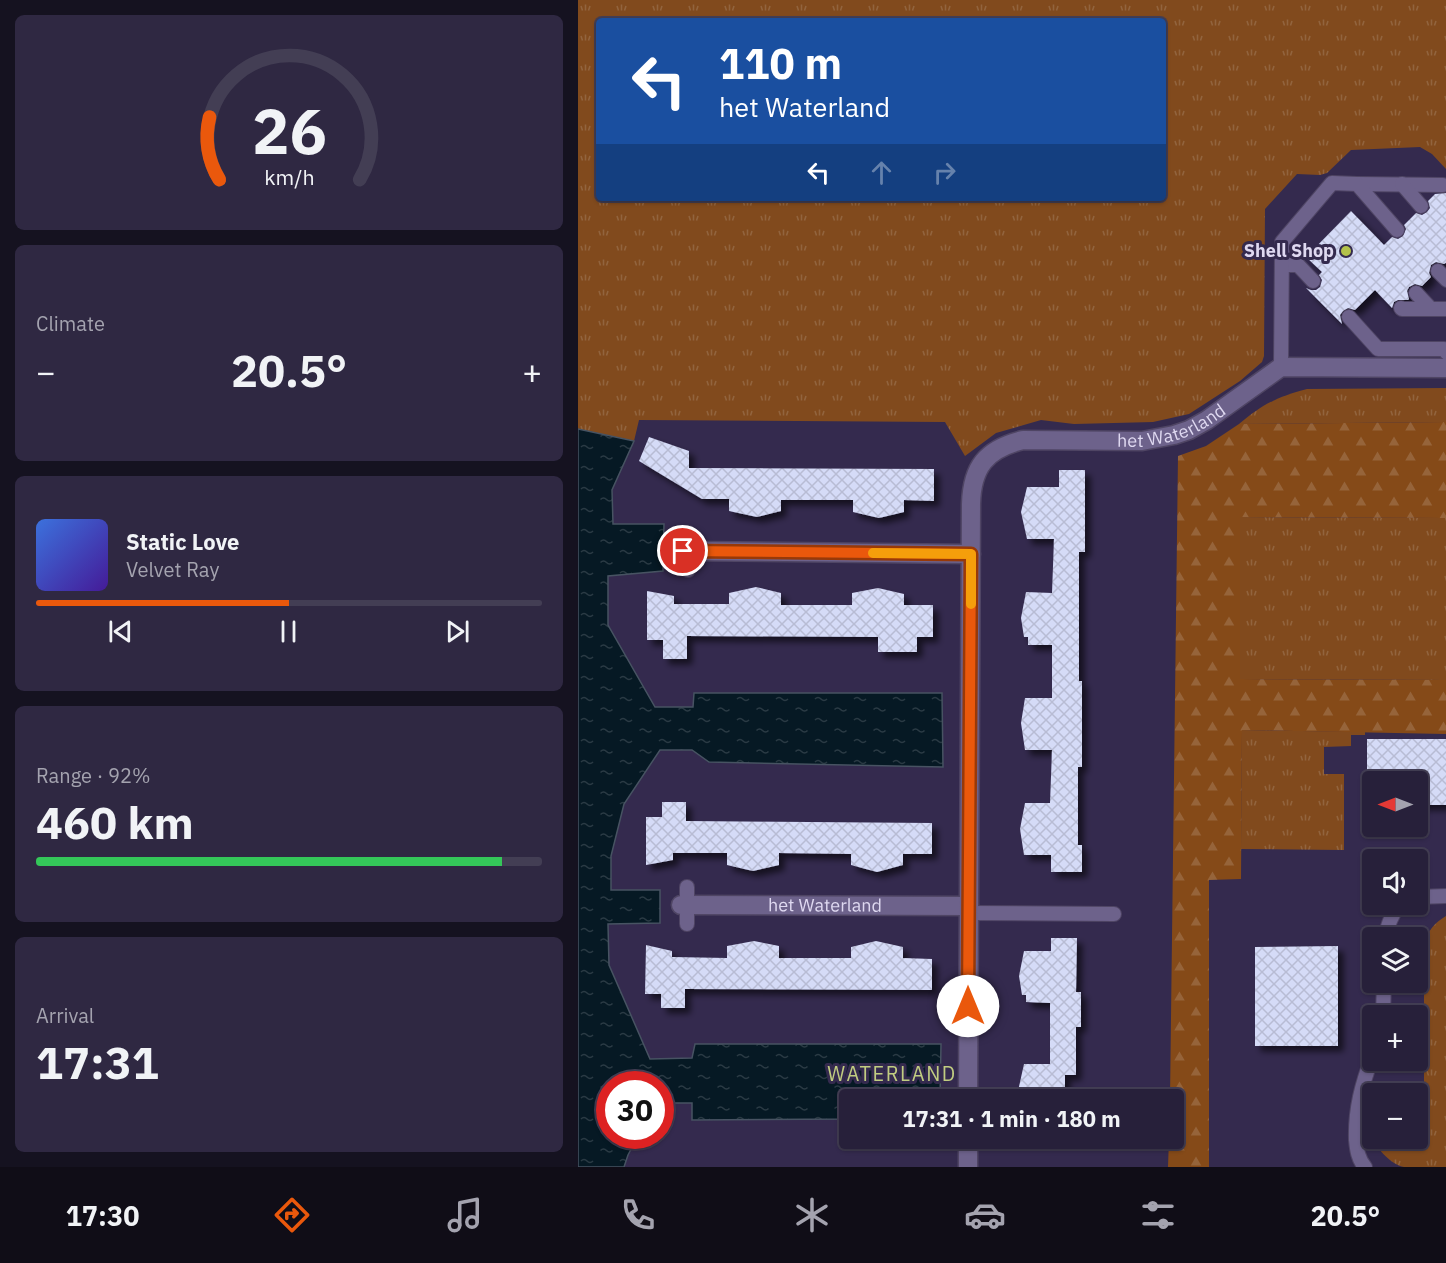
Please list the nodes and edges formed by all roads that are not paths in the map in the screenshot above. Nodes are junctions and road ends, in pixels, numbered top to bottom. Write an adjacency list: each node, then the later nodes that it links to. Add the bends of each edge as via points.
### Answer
1 (1357, 183): 2 (lane); 5 (lane); 6 (lane, via 1332,183 1282,242)
2 (1402, 184): 3 (lane); 4 (lane)
3 (1443, 185)
4 (1421, 206)
5 (1397, 230)
6 (1282, 265): 7 (lane, via 1298,265); 14 (lane)
7 (1313, 281)
8 (1416, 293): 10 (lane)
9 (1401, 308): 10 (lane)
10 (1432, 309): 11 (lane)
11 (1446, 309)
12 (1349, 317): 13 (lane, via 1378,349 1444,349)
13 (1446, 353)
14 (1281, 367): 15 (street); 18 (street, het Waterland, via 1207,420 1168,437 1142,441 1022,440 992,453 980,466 972,485)
15 (1446, 368)
16 (688, 533): 17 (lane)
17 (685, 551): 18 (street); 19 (lane)
18 (971, 554): 23 (street, het Waterland)
19 (688, 570)
20 (1446, 896): 21 (lane)
21 (1428, 897)
22 (685, 899): 23 (street, het Waterland); 25 (lane)
23 (969, 910): 24 (lane); 27 (street, het Waterland)
24 (1114, 914)
25 (687, 924)
26 (1368, 1071): 30 (lane, via 1357,1103 1356,1126 1359,1161)
27 (968, 1089)
28 (968, 1149): 29 (street)
29 (968, 1167)
30 (1365, 1167)

